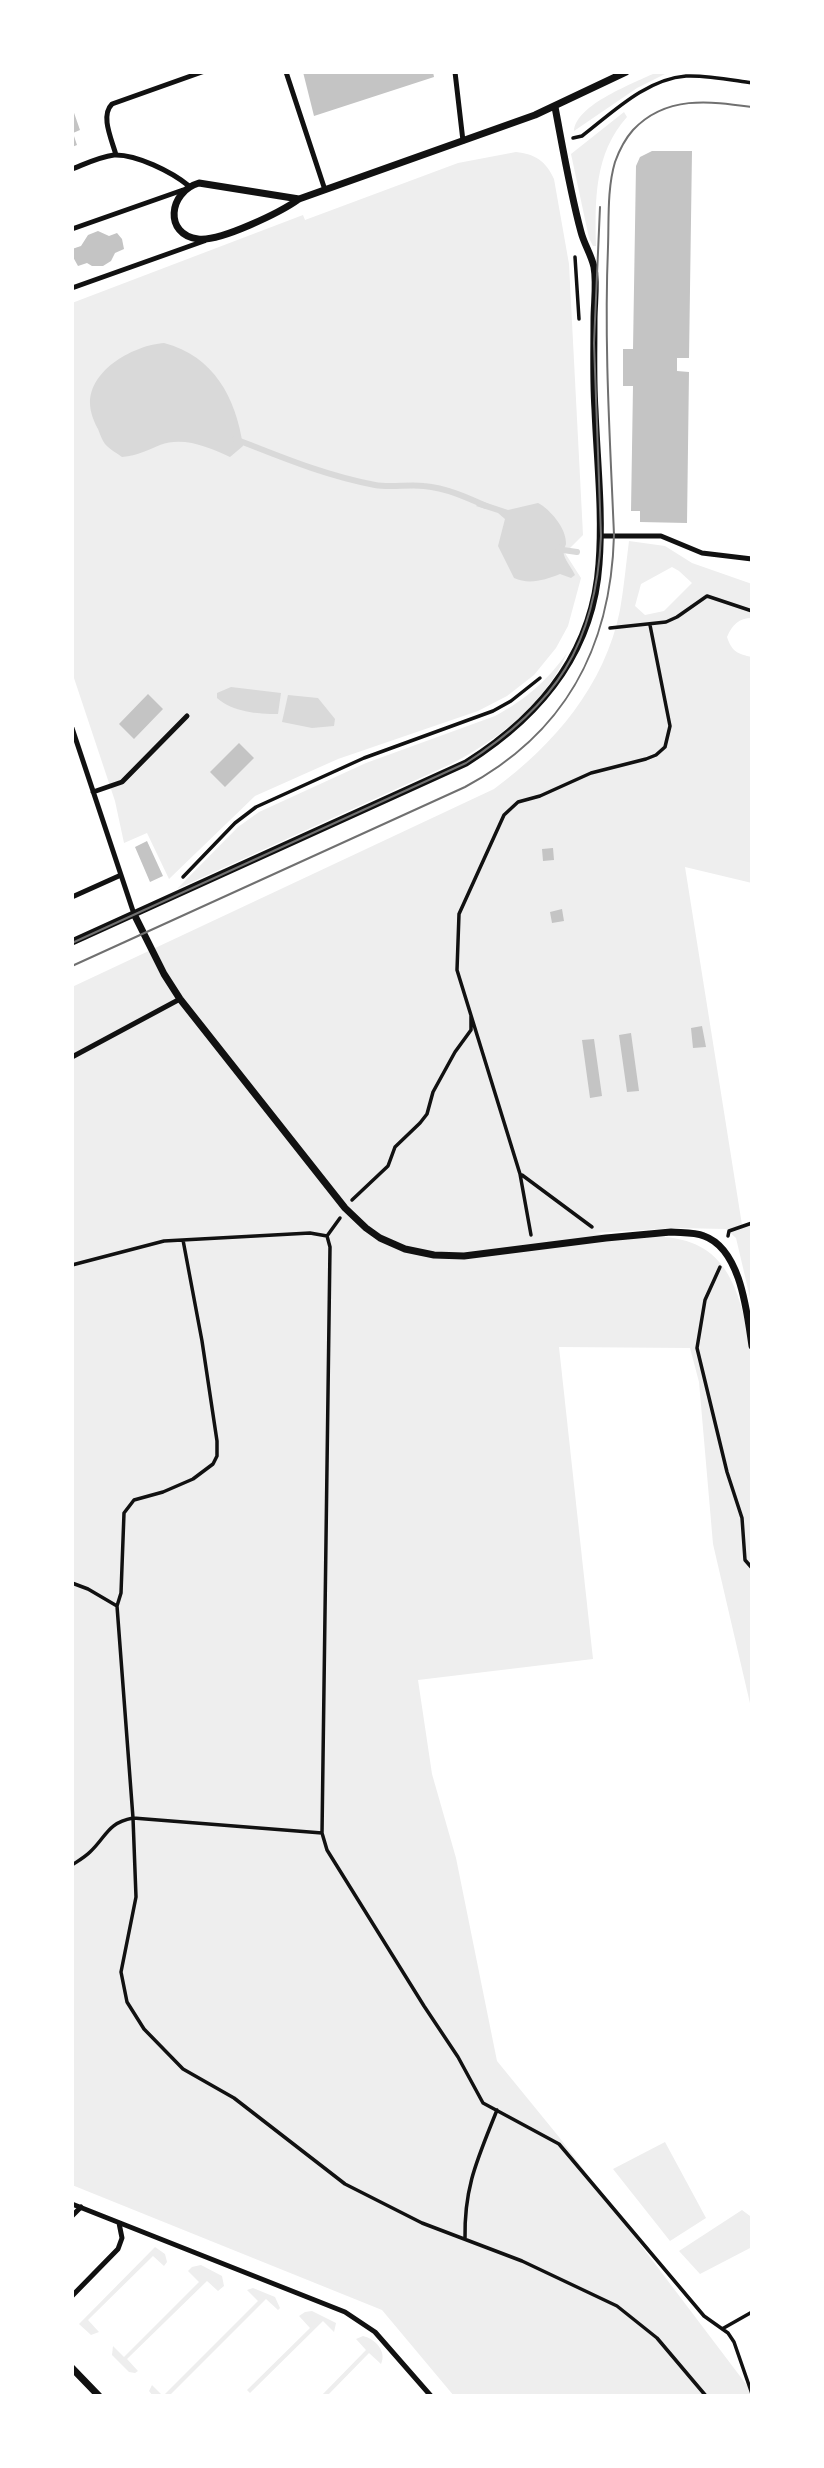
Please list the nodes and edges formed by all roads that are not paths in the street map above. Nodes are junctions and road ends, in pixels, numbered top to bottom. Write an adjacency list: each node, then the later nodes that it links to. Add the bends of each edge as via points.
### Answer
1 (202, 72): 7 (lane, via 112,104 106,113)
2 (286, 72): 10 (lane)
3 (455, 72): 6 (lane)
4 (626, 72): 5 (street)
5 (555, 107): 6 (street); 15 (street, via 581,232 594,268)
6 (463, 141): 10 (street)
7 (116, 155): 8 (lane); 9 (lane, via 168,170)
8 (72, 169)
9 (186, 188): 11 (street, via 213,184); 12 (lane); 13 (street, via 174,206 178,227 197,239)
10 (325, 190): 11 (street)
11 (299, 199): 13 (street, via 271,217)
12 (72, 229)
13 (209, 239): 14 (lane)
14 (72, 288)
15 (601, 536): 16 (lane, via 661,536 702,553); 23 (street, via 594,597 578,645 543,700 500,741 453,769)
16 (752, 559)
17 (187, 716): 20 (lane, via 122,782)
18 (72, 728): 19 (lane)
19 (73, 736): 20 (lane)
20 (93, 792): 21 (lane)
21 (121, 875): 22 (lane); 23 (lane)
22 (72, 897)
23 (134, 914): 24 (street); 25 (street)
24 (72, 942)
25 (180, 999): 26 (lane); 27 (street, via 345,1208 380,1238 416,1252 464,1256 606,1238 689,1233 710,1239 725,1253 739,1282)
26 (72, 1057)
27 (752, 1346)
28 (72, 2204): 29 (lane)
29 (80, 2207): 30 (lane); 31 (lane)
30 (72, 2216)
31 (119, 2223): 32 (lane, via 122,2238 118,2249); 35 (lane, via 345,2312 375,2332)
32 (72, 2296)
33 (72, 2368): 34 (street)
34 (99, 2396)
35 (430, 2396)

